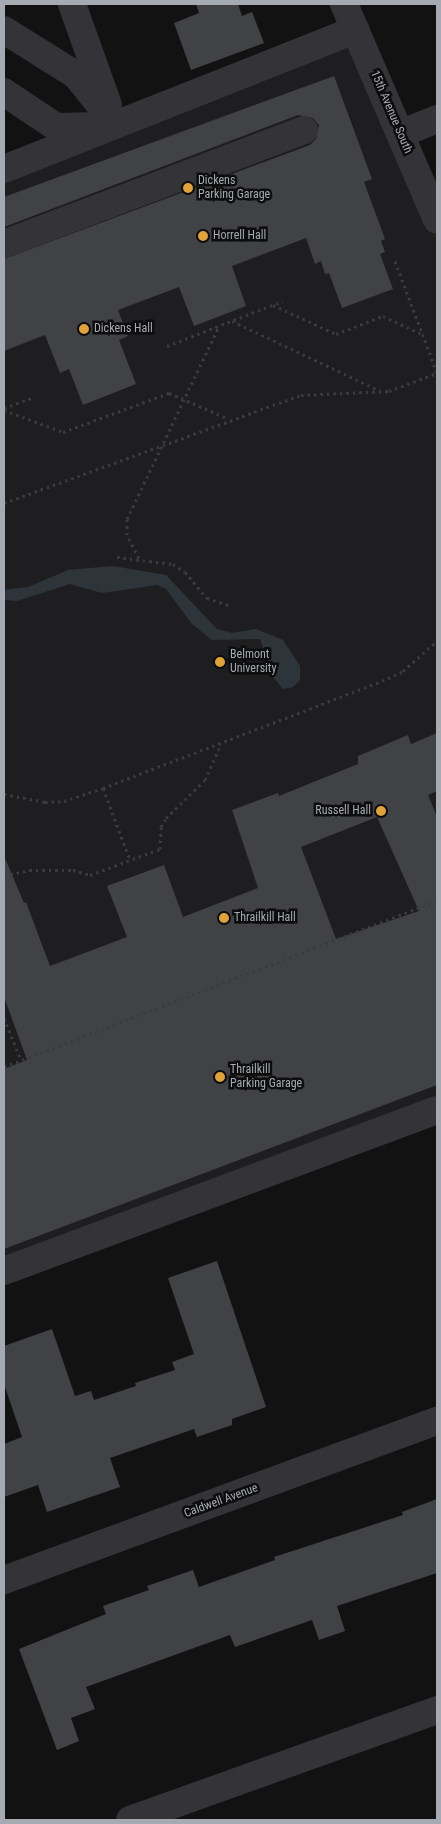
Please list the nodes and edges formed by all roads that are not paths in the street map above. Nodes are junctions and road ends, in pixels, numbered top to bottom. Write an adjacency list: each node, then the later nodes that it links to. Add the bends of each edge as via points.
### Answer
1 (72, 4): 7 (street)
2 (344, 4): 4 (street, 15th Avenue South)
3 (4, 30): 7 (street, via 76,75)
4 (355, 30): 7 (street); 9 (street, 15th Avenue South)
5 (4, 92): 7 (street, via 56,127)
6 (437, 119): 9 (street)
7 (116, 125): 10 (street)
8 (304, 130): 12 (street)
9 (400, 134): 11 (street, 15th Avenue South)
10 (4, 169)
11 (437, 220)
12 (4, 244)
13 (437, 1110): 14 (street)
14 (4, 1271)
15 (437, 1421): 16 (street, Caldwell Avenue)
16 (4, 1580)
17 (437, 1710): 18 (street)
18 (130, 1820)

